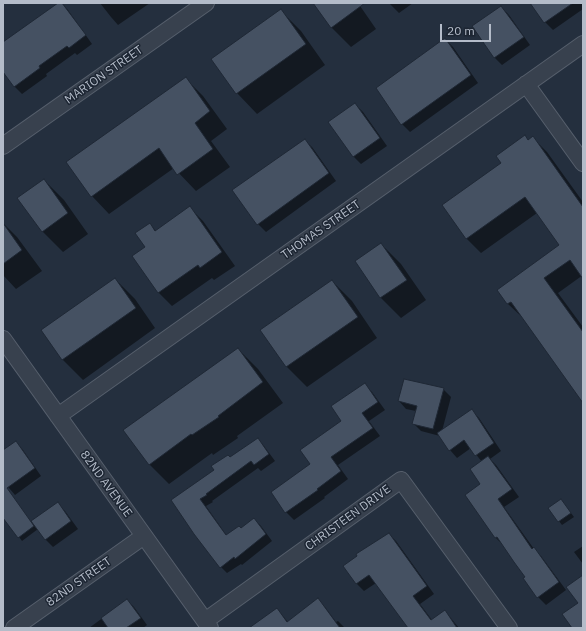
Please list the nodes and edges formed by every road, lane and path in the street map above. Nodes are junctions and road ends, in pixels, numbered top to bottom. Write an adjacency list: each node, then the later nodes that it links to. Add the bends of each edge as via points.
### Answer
1 (206, 3): 4 (street, MARION STREET)
2 (583, 44): 3 (street, THOMAS STREET)
3 (526, 84): 5 (street); 7 (street, THOMAS STREET)
4 (3, 146)
5 (583, 163)
6 (3, 339): 7 (street, 82ND AVENUE)
7 (58, 416): 8 (street, 82ND AVENUE)
8 (144, 536): 9 (street, 82ND AVENUE); 10 (street, 82ND STREET)
9 (207, 624): 11 (street, CHRISTEEN DRIVE, via 401,480)
10 (14, 628)
11 (509, 628)

